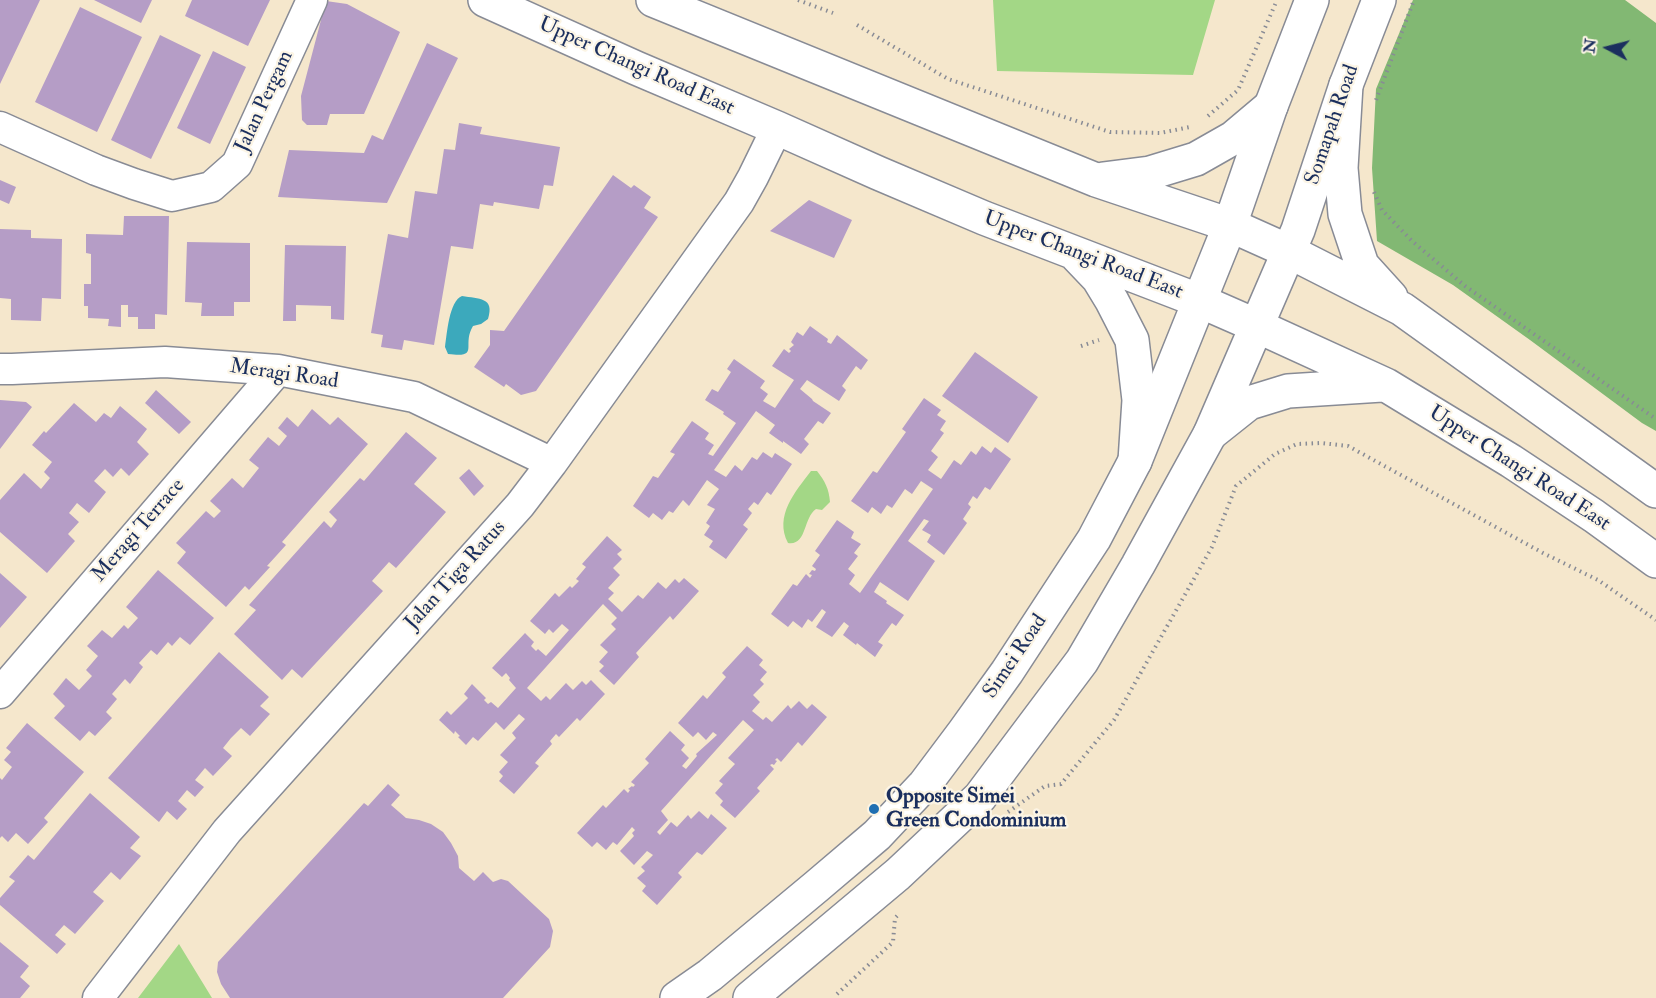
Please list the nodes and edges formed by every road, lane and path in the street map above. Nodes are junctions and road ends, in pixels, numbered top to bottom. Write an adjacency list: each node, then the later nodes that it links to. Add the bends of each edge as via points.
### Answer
1 (312, 0): 15 (street, Jalan Pergam, via 237,164 211,187 172,196 96,170)
2 (485, 0): 17 (main road, Upper Changi Road East)
3 (653, 0): 18 (main road)
4 (798, 0): 9 (path)
5 (1277, 0): 14 (path, via 1238,90)
6 (1312, 0): 13 (main road)
7 (1379, 0): 11 (main road, Somapah Road)
8 (1414, 0): 12 (path)
9 (832, 13)
10 (857, 25): 16 (path, via 948,79 1110,132 1160,133)
11 (1346, 85): 21 (main road, Somapah Road); 24 (main road, via 1341,168 1345,214 1362,264)
12 (1376, 100)
13 (1271, 106): 18 (main road, via 1233,138 1196,159 1150,173); 20 (main road)
14 (1205, 118)
15 (0, 126)
16 (1197, 126)
17 (777, 128): 22 (main road, Upper Changi Road East); 32 (street, Jalan Tiga Ratus, via 739,202)
18 (1096, 180): 20 (main road)
19 (1373, 189): 29 (path, via 1382,210 1412,242 1464,286)
20 (1230, 225): 21 (main road); 23 (main road, Simei Road)
21 (1288, 251): 24 (main road); 25 (main road)
22 (1074, 253): 23 (main road, Upper Changi Road East); 31 (main road, via 1098,278 1132,340 1139,400)
23 (1200, 301): 25 (main road, Upper Changi Road East); 31 (main road, Simei Road)
24 (1402, 309): 33 (main road)
25 (1257, 326): 28 (main road, Upper Changi Road East); 30 (main road)
26 (0, 369): 27 (street, Meragi Road, via 165,362)
27 (278, 370): 32 (street, Meragi Road, via 414,397); 36 (street, Meragi Terrace)
28 (1386, 385): 30 (main road, via 1288,391 1249,403); 34 (main road, Upper Changi Road East, via 1511,461)
29 (1656, 419)
30 (1210, 434): 42 (main road, via 1082,662 980,797 898,874)
31 (1135, 461): 41 (main road, Simei Road, via 1094,539 925,784 877,835 710,975)
32 (552, 463): 40 (street, Jalan Tiga Ratus, via 520,505 227,831)
33 (1656, 491)
34 (1656, 561)
35 (1656, 620): 37 (path, via 1599,580 1543,554 1348,446 1297,444 1275,454 1236,486 1212,546 1114,720 1061,784 1045,786)
36 (0, 693)
37 (1007, 814)
38 (900, 912): 39 (path, via 893,942)
39 (837, 994)
40 (98, 998)
41 (677, 998)
42 (750, 998)

